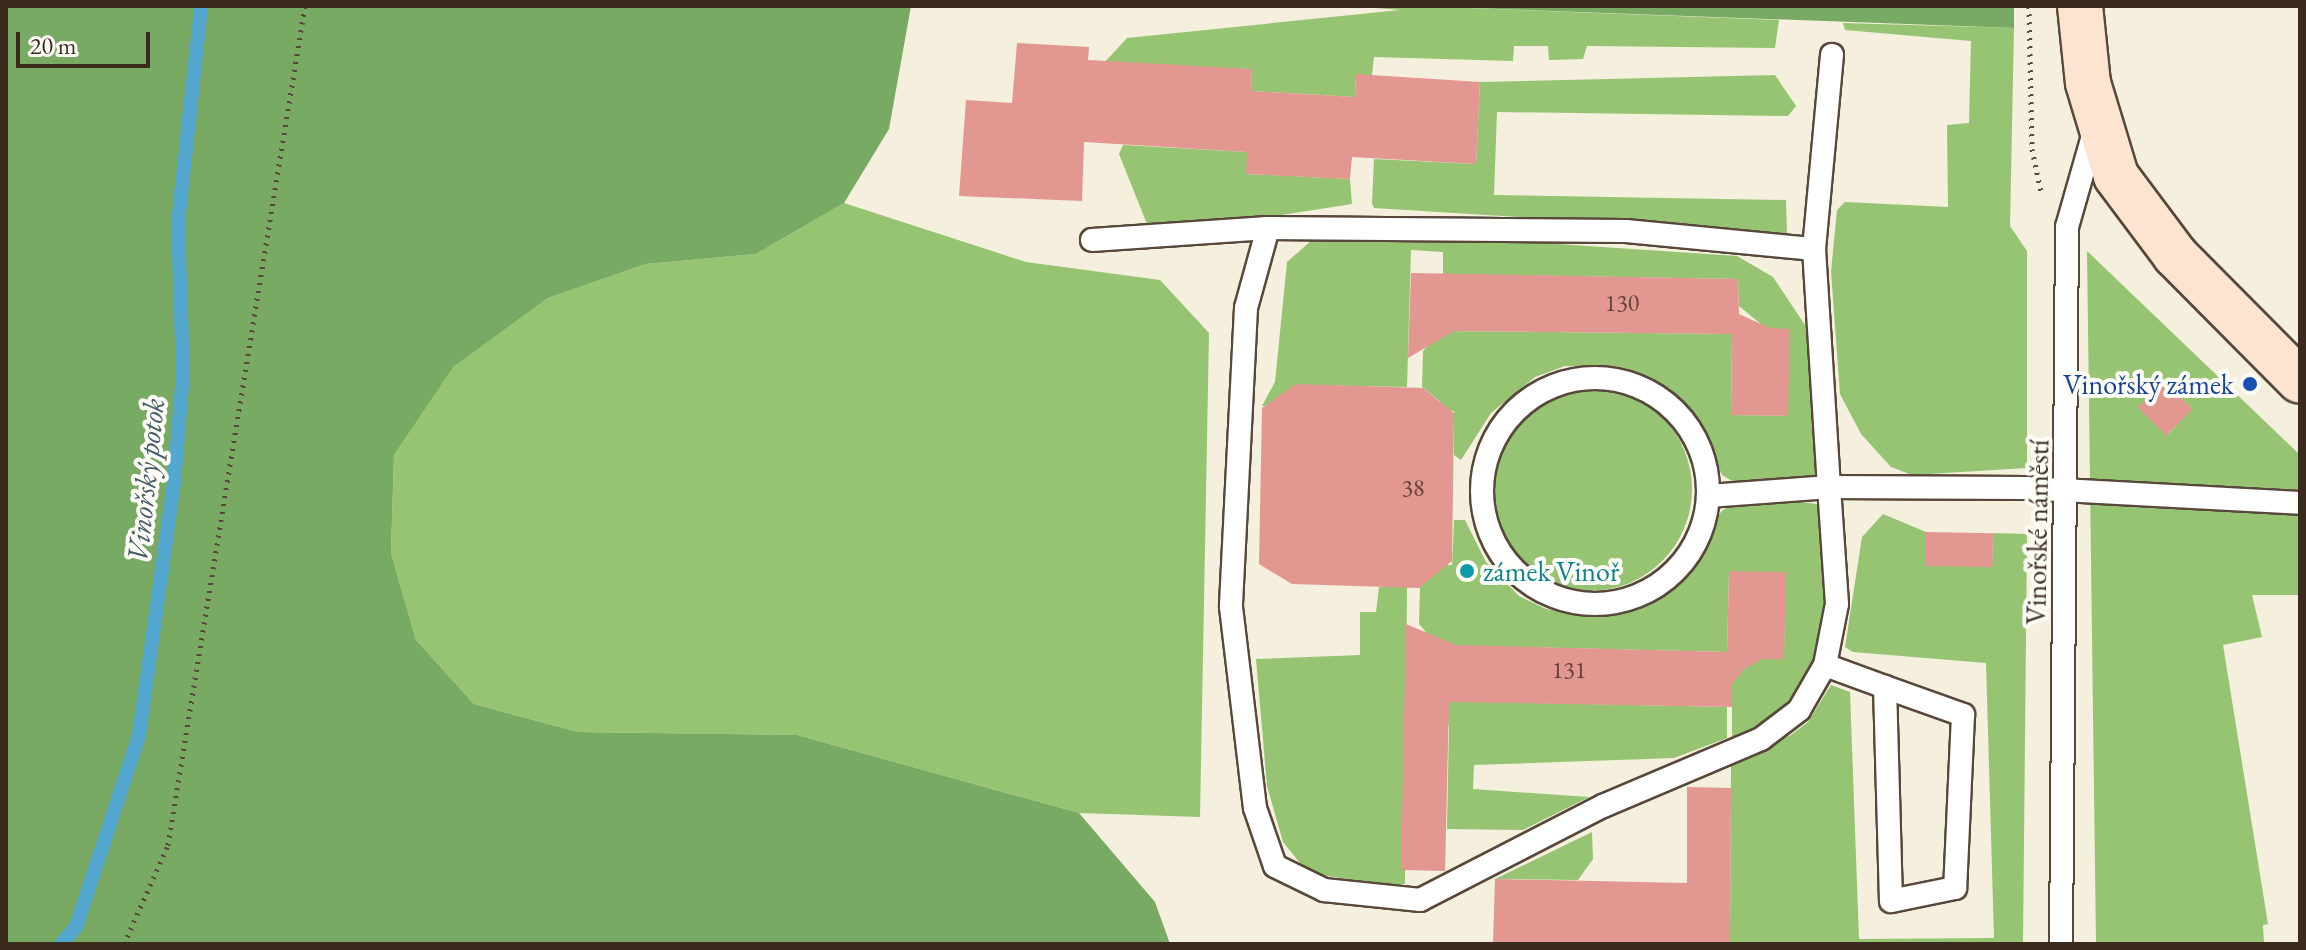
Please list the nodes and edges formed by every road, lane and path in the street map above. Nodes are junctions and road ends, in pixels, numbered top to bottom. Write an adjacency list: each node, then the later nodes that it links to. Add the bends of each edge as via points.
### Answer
1 (305, 6): 17 (path, via 168,845)
2 (2029, 6): 6 (path, via 2028,84 2037,184 2053,217)
3 (2080, 15): 5 (main road)
4 (1832, 55): 9 (lane)
5 (2097, 124): 6 (lane, Vinořské náměstí); 10 (main road, via 2116,176 2175,255)
6 (2067, 227): 12 (lane, Vinořské náměstí)
7 (1268, 228): 8 (lane); 9 (lane, via 1626,231); 15 (lane, via 1246,308 1231,607 1255,808 1275,866 1324,890 1420,900 1603,806 1761,739 1799,710)
8 (1092, 240)
9 (1814, 249): 11 (lane)
10 (2300, 381)
11 (1829, 487): 12 (lane); 13 (lane); 15 (lane, via 1837,604)
12 (2068, 491): 14 (lane); 18 (lane, Vinořské náměstí)
13 (1709, 496): 13 (lane, via 1705,460 1695,438 1665,400 1634,383 1598,376 1563,381 1530,396 1504,421 1487,453 1480,492 1487,530 1507,564 1536,589 1572,603 1612,603 1648,591 1679,567 1701,534)
14 (2300, 503)
15 (1825, 665): 16 (lane)
16 (1885, 687): 16 (lane, via 1963,715 1955,888 1891,901)
17 (124, 944)
18 (2061, 944)

